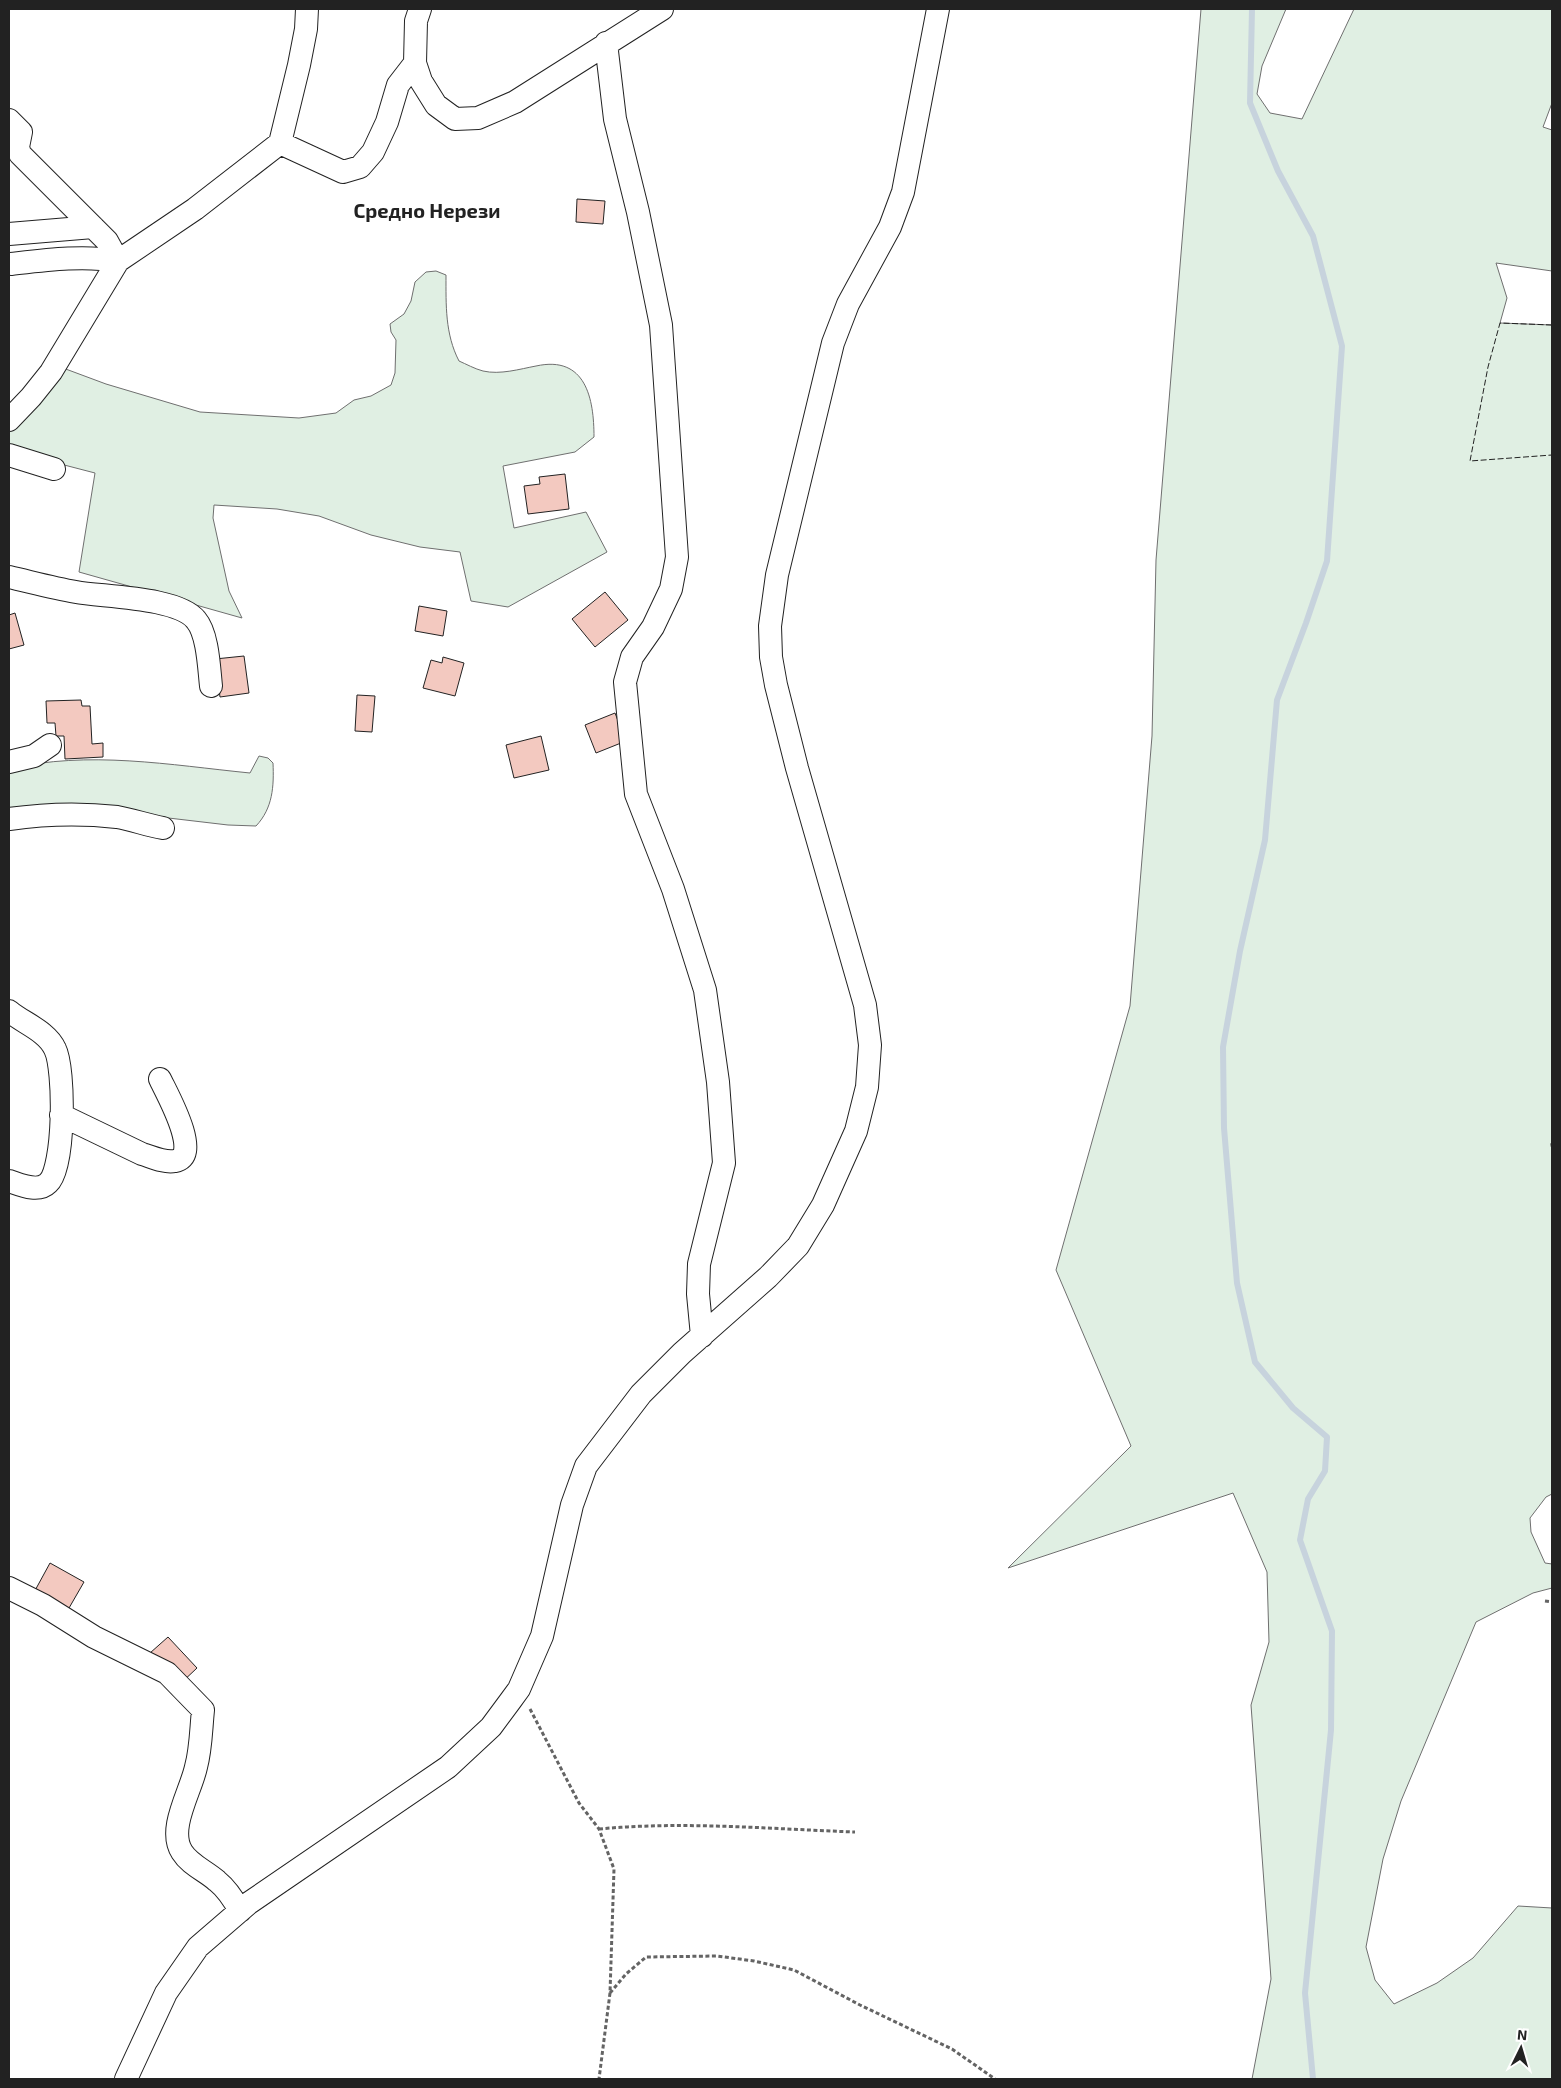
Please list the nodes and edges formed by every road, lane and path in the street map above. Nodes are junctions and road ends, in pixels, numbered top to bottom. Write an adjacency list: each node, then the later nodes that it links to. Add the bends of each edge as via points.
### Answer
1 (307, 9): 8 (street, via 299,65)
2 (420, 9): 6 (street, via 416,21)
3 (662, 9): 5 (street)
4 (938, 9): 26 (street, via 903,192 890,226 848,304 833,343 777,575 770,626 770,657 776,685 865,1005 870,1045 867,1086 856,1131 841,1167 824,1205 798,1246)
5 (606, 44): 6 (street, via 515,102 478,118 455,119 436,105 421,81); 26 (street, via 615,119 661,325 677,557 671,589 653,626 632,657 625,682 636,794 673,889 705,990 718,1082 724,1163 699,1264)
6 (415, 63): 8 (street, via 398,85 373,152 360,166 343,172)
7 (9, 120): 9 (street, via 21,132 20,154)
8 (280, 143): 11 (street, via 195,209)
9 (93, 227): 10 (street); 11 (street, via 107,241)
10 (9, 234)
11 (118, 261): 12 (street, via 79,258); 13 (street, via 50,372 32,397)
12 (11, 264)
13 (9, 420)
14 (9, 455): 15 (street)
15 (54, 470)
16 (9, 577): 17 (street, via 76,592 130,597 190,614 202,631)
17 (211, 686)
18 (50, 745): 19 (street, via 34,756)
19 (9, 762)
20 (9, 818): 21 (street, via 104,816)
21 (163, 828)
22 (9, 1011): 24 (street, via 47,1037 55,1048 60,1070)
23 (160, 1079): 24 (street, via 185,1136 182,1159 175,1161 142,1154)
24 (61, 1115): 25 (street, via 57,1167 48,1183 33,1188)
25 (9, 1181)
26 (702, 1336): 30 (street, via 641,1394 586,1466 572,1505 542,1636)
27 (9, 1588): 33 (street, via 167,1674 203,1710 197,1767 177,1825 177,1839 189,1861 219,1882)
28 (1545, 1601): 29 (path)
29 (1552, 1602)
30 (519, 1689): 31 (path, via 579,1804); 33 (street, via 491,1728 448,1767)
31 (599, 1829): 32 (path, via 678,1826); 34 (path, via 614,1869)
32 (855, 1832)
33 (240, 1911): 35 (street, via 198,1947 171,1986)
34 (610, 1993): 36 (path); 37 (path, via 646,1957 699,1956 754,1961 794,1970 952,2049)
35 (126, 2079)
36 (599, 2079)
37 (995, 2079)

